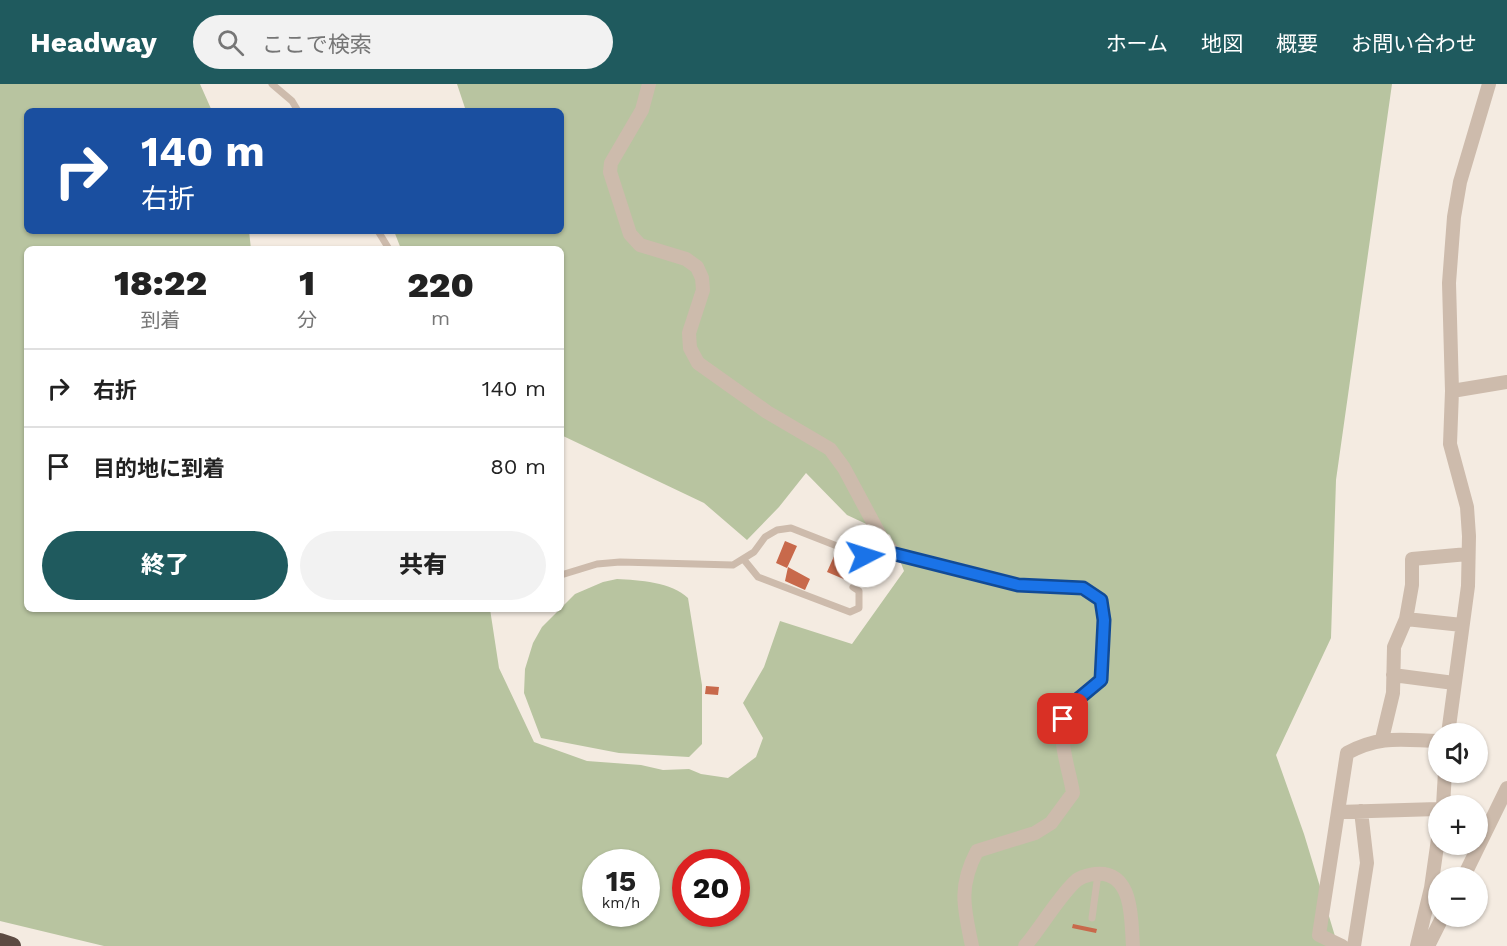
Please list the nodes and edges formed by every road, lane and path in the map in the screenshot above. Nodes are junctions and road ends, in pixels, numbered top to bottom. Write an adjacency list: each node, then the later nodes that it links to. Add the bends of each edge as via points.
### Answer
1 (272, 84): 4 (lane)
2 (649, 84): 7 (street, via 642,110 611,163 610,172 630,234 640,245 697,267 702,290 689,333 690,348 698,363 767,412 830,449 882,539)
3 (1489, 84): 6 (street, via 1460,182 1454,217 1449,283)
4 (296, 108)
5 (1507, 382): 6 (street)
6 (1452, 391): 8 (street, via 1450,444 1467,507)
7 (895, 554): 9 (lane, via 865,556 791,528 765,537); 30 (street, via 1018,585 1083,588 1101,600 1101,680 1071,705 1063,719 1063,744 1073,793 1050,823 1035,833 977,851 963,883)
8 (1468, 554): 12 (street, via 1412,559); 13 (street)
9 (745, 561): 10 (lane, via 712,566 597,564); 11 (lane, via 759,577 850,612 859,608 861,597)
10 (564, 574)
11 (853, 587)
12 (1406, 619): 13 (street); 14 (street, via 1394,647)
13 (1462, 625): 15 (street)
14 (1393, 675): 15 (street); 17 (street, via 1393,693)
15 (1454, 683): 16 (street)
16 (1449, 723)
17 (1382, 739): 18 (street); 22 (street, via 1347,753)
18 (1428, 741)
19 (1507, 788): 24 (street)
20 (1428, 809): 21 (street)
21 (1361, 811): 22 (street); 34 (street, via 1367,864)
22 (1338, 812): 33 (street, via 1319,935)
23 (1436, 855): 35 (street)
24 (1468, 867)
25 (1098, 873): 26 (lane); 31 (street, via 1077,880); 32 (street, via 1110,875 1122,885 1130,906)
26 (1092, 918)
27 (1438, 927): 36 (street)
28 (0, 942): 29 (highway)
29 (12, 946)
30 (972, 946)
31 (1025, 946)
32 (1133, 946)
33 (1342, 946)
34 (1354, 946)
35 (1417, 946)
36 (1428, 946)

